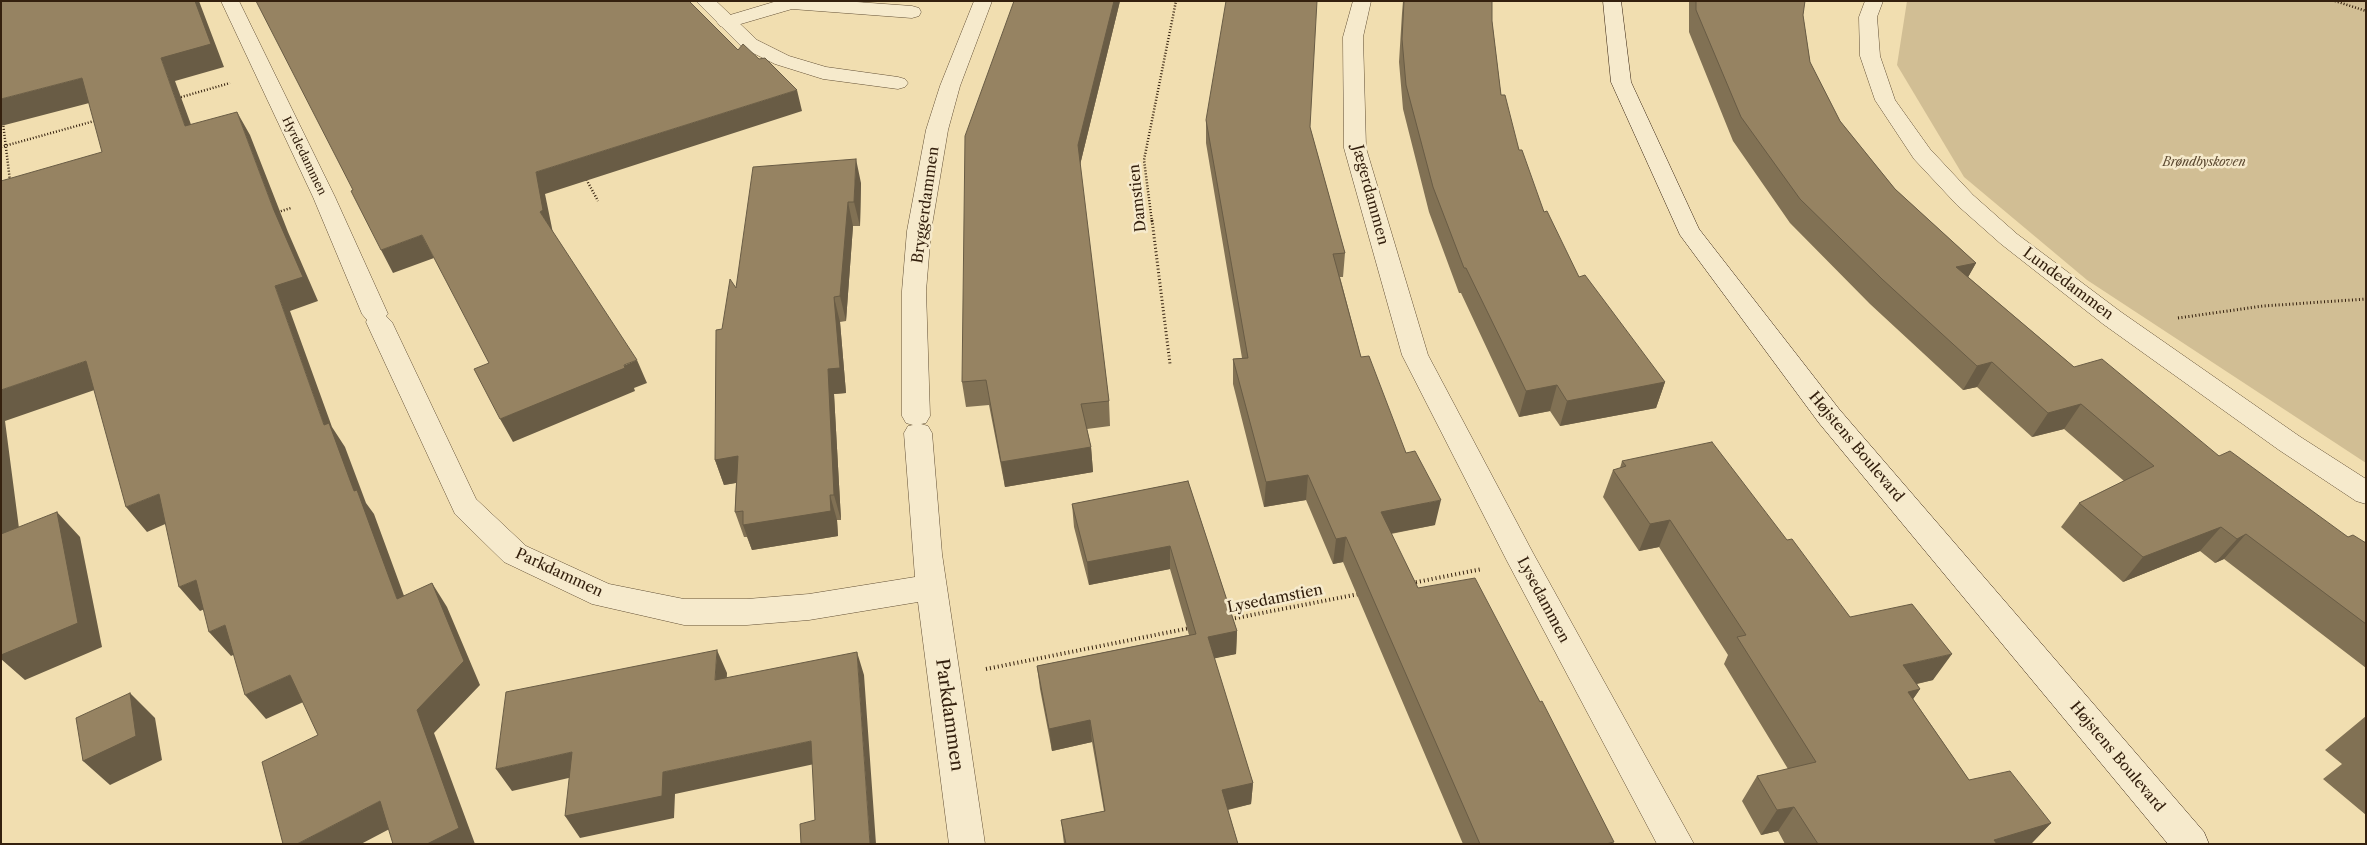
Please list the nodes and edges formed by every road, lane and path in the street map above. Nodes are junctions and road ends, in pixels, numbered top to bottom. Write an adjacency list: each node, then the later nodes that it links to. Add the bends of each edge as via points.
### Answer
1 (230, 1): 16 (street, Hyrdedammen)
2 (704, 1): 11 (street)
3 (983, 1): 24 (street, Bryggerdammen, via 950,86 937,130 919,232 914,291)
4 (1176, 1): 23 (path, Damstien, via 1144,160)
5 (1362, 1): 22 (street, Jægerdammen, via 1353,37 1355,148)
6 (1612, 1): 35 (street, Højstens Boulevard, via 1621,82 1688,230 1829,416)
7 (1874, 1): 21 (street, Lundedammen, via 1868,17 1870,56 1885,100 1922,154 1965,200 2009,239)
8 (2335, 1): 9 (path)
9 (2366, 11)
10 (912, 12): 11 (street, via 790,2)
11 (728, 22): 12 (street, via 750,44 782,60 823,73)
12 (898, 83)
13 (2, 118): 15 (path)
14 (583, 174): 17 (path)
15 (10, 182)
16 (324, 197): 18 (path); 20 (street, Hyrdedammen)
17 (598, 200)
18 (277, 212)
19 (2366, 299): 21 (path, via 2263,306 2171,319)
20 (377, 318): 28 (street, Parkdammen, via 465,506 515,554 603,595 684,612 747,612 809,607)
21 (2112, 318): 25 (street, Lundedammen, via 2289,443)
22 (1415, 355): 26 (street, Lysedammen)
23 (1170, 364)
24 (917, 425): 28 (street, Parkdammen)
25 (2366, 493)
26 (1522, 561): 27 (path); 34 (street, Lysedammen)
27 (1404, 585)
28 (930, 587): 32 (street, Parkdammen)
29 (1365, 592): 30 (path, Lysedamstien)
30 (1228, 620)
31 (1198, 626): 32 (path)
32 (944, 677): 33 (street, Parkdammen)
33 (967, 844)
34 (1676, 844)
35 (2191, 844)

